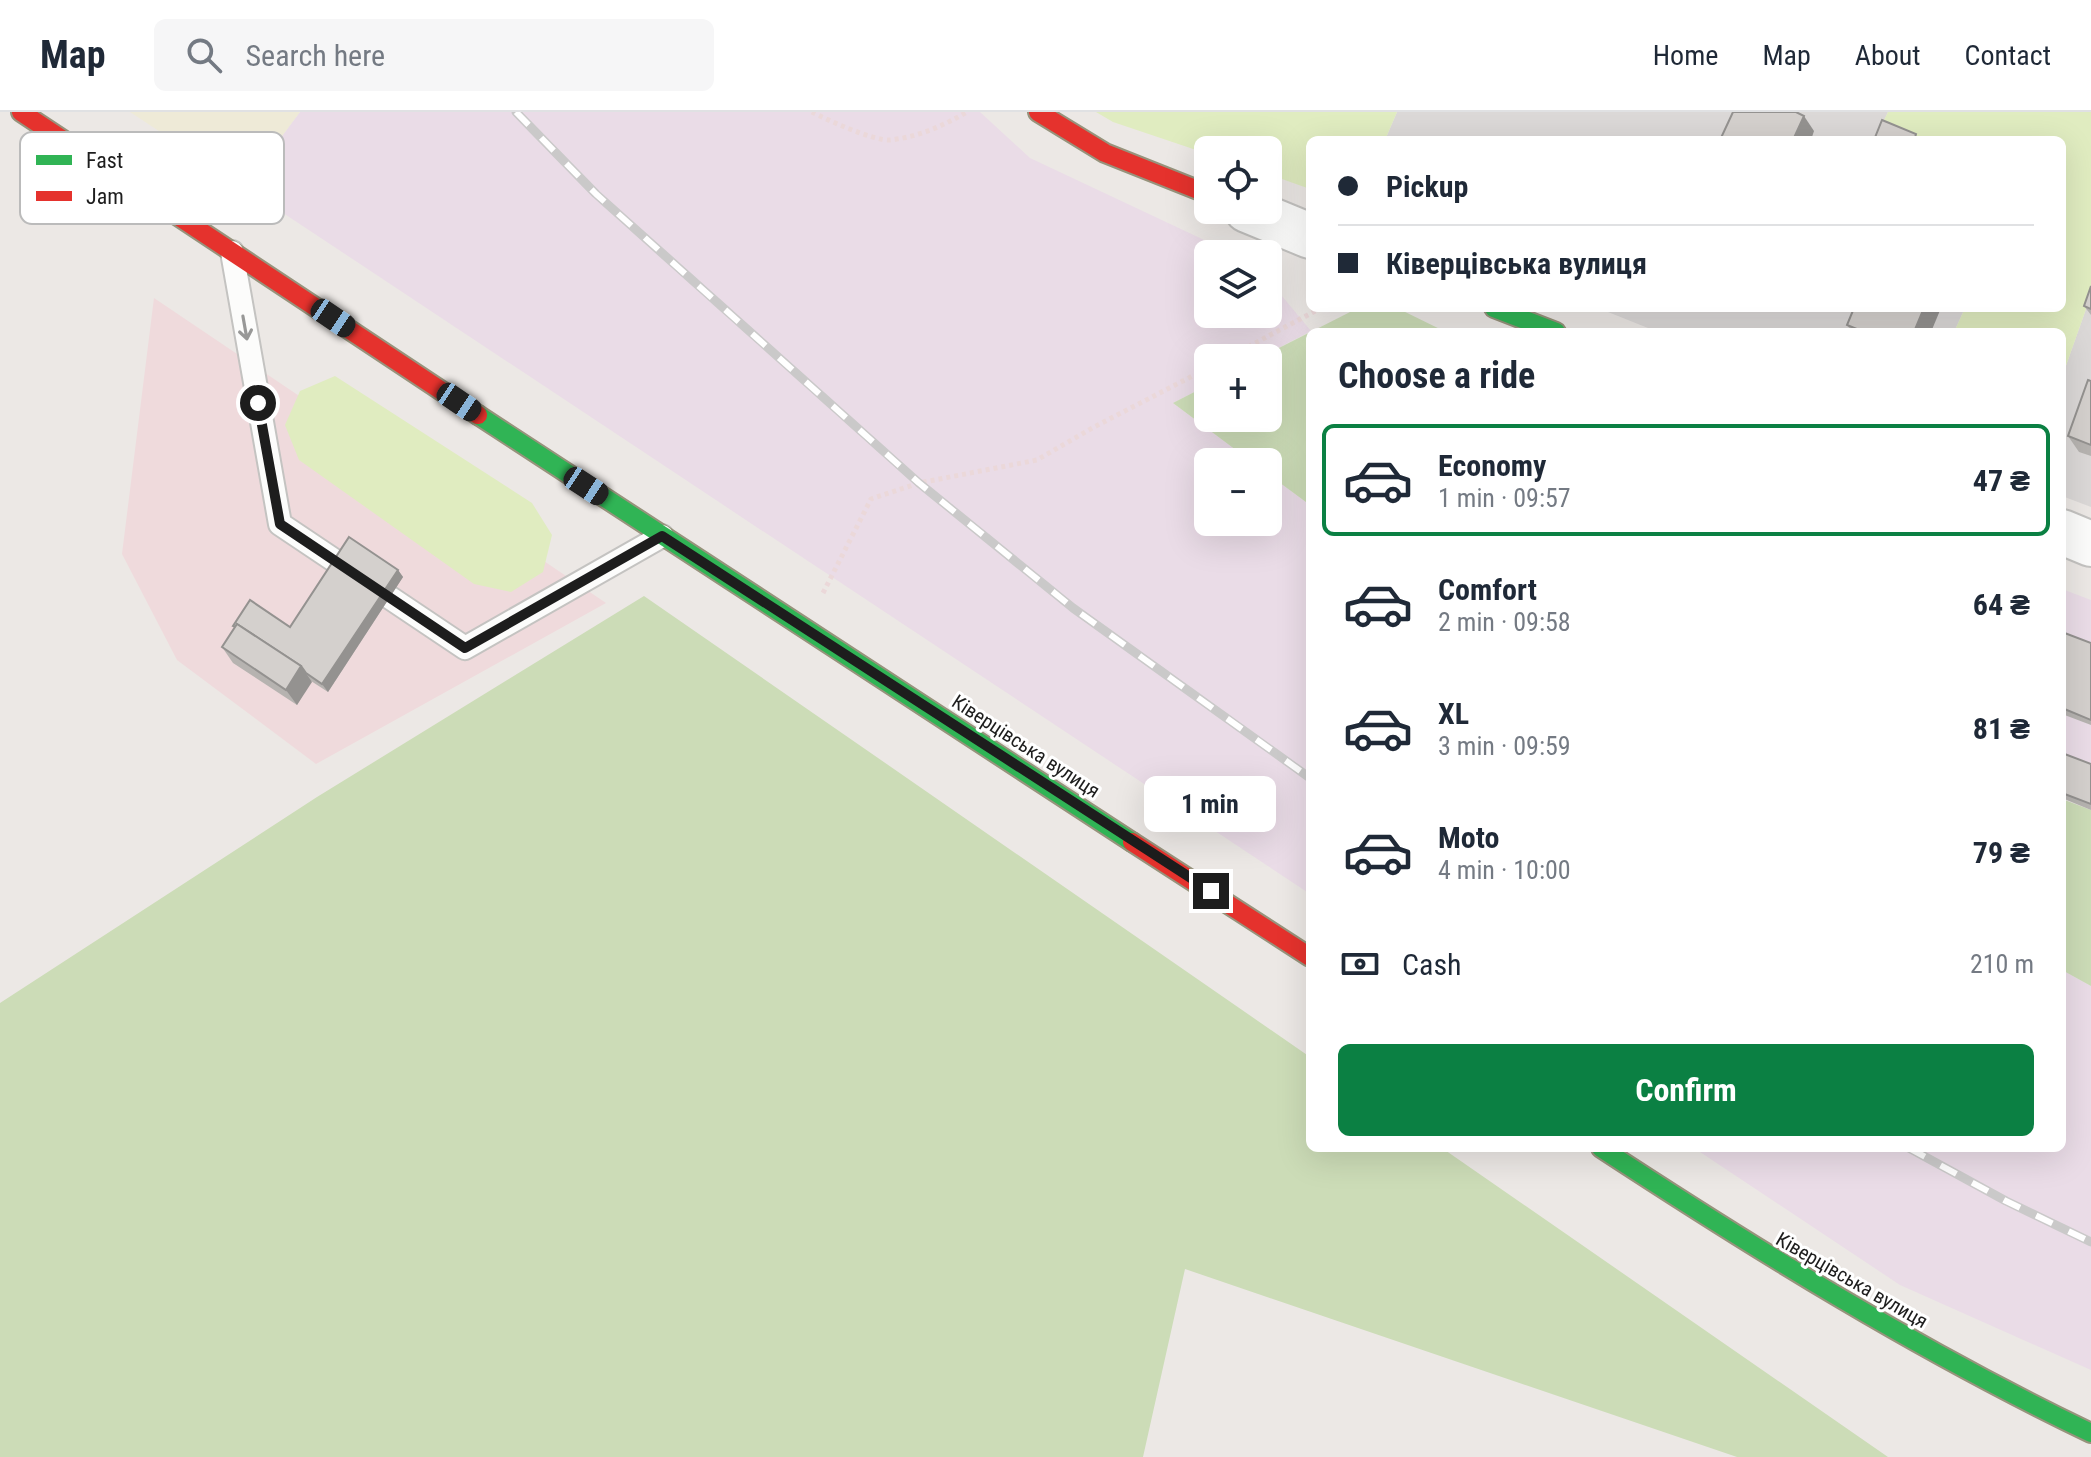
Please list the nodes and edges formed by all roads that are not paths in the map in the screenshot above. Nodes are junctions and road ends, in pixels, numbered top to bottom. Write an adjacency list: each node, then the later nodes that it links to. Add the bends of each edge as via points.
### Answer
1 (21, 112): 3 (main road, Ківерцівська вулиця)
2 (1038, 112): 4 (main road, via 1105,153)
3 (51, 132)
4 (1194, 188)
5 (190, 224): 8 (main road, Ківерцівська вулиця)
6 (1281, 224): 7 (street)
7 (1306, 234)
8 (231, 251): 12 (main road, Ківерцівська вулиця); 12 (lane, one-way to 12, via 280,524 439,631 465,648)
9 (1504, 312): 10 (main road)
10 (1546, 328)
11 (2066, 534): 13 (street)
12 (662, 536): 14 (main road, Ківерцівська вулиця)
13 (2091, 544)
14 (1306, 954)
15 (1607, 1152): 16 (main road, Ківерцівська вулиця, via 1765,1256)
16 (2091, 1433)

